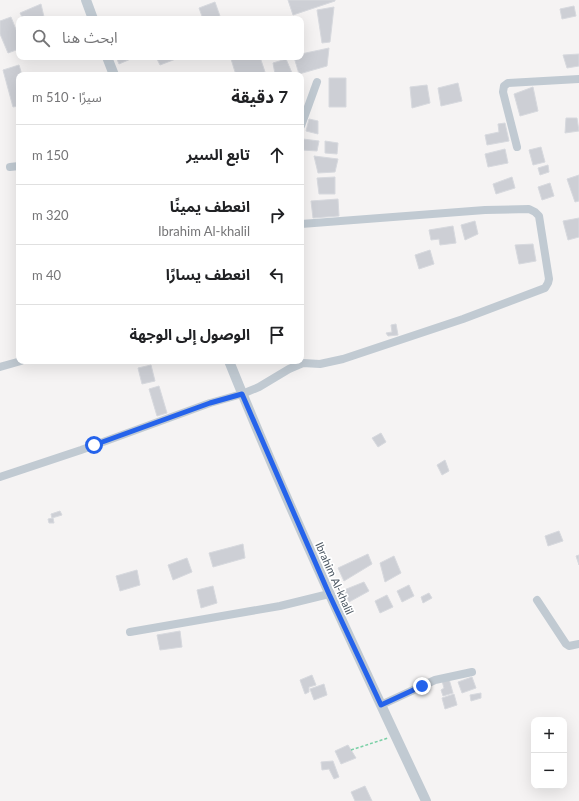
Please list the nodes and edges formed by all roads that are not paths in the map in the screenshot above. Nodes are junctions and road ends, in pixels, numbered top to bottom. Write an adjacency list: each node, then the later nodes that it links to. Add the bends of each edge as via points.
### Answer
1 (86, 0): 2 (street)
2 (91, 16)
3 (107, 60): 4 (street)
4 (113, 72)
5 (579, 79): 8 (street, via 508,83 504,86 503,92)
6 (317, 82): 7 (street)
7 (304, 118)
8 (517, 147)
9 (16, 166): 10 (street)
10 (10, 167)
11 (304, 224): 13 (street, via 529,209 539,216 549,279 545,288 463,319 343,359 320,364)
12 (16, 362): 16 (street)
13 (304, 363)
14 (230, 364): 17 (street, Ibrahim Al-khalil)
15 (301, 364): 17 (street)
16 (0, 367)
17 (242, 394): 18 (street); 19 (street, Ibrahim Al-khalil)
18 (0, 477)
19 (329, 594): 21 (street, via 280,606); 24 (street, Ibrahim Al-khalil)
20 (537, 600): 22 (street, via 566,644)
21 (130, 632)
22 (579, 644)
23 (472, 672): 24 (street, via 435,680)
24 (381, 705): 25 (street, Ibrahim Al-khalil)
25 (426, 801)

